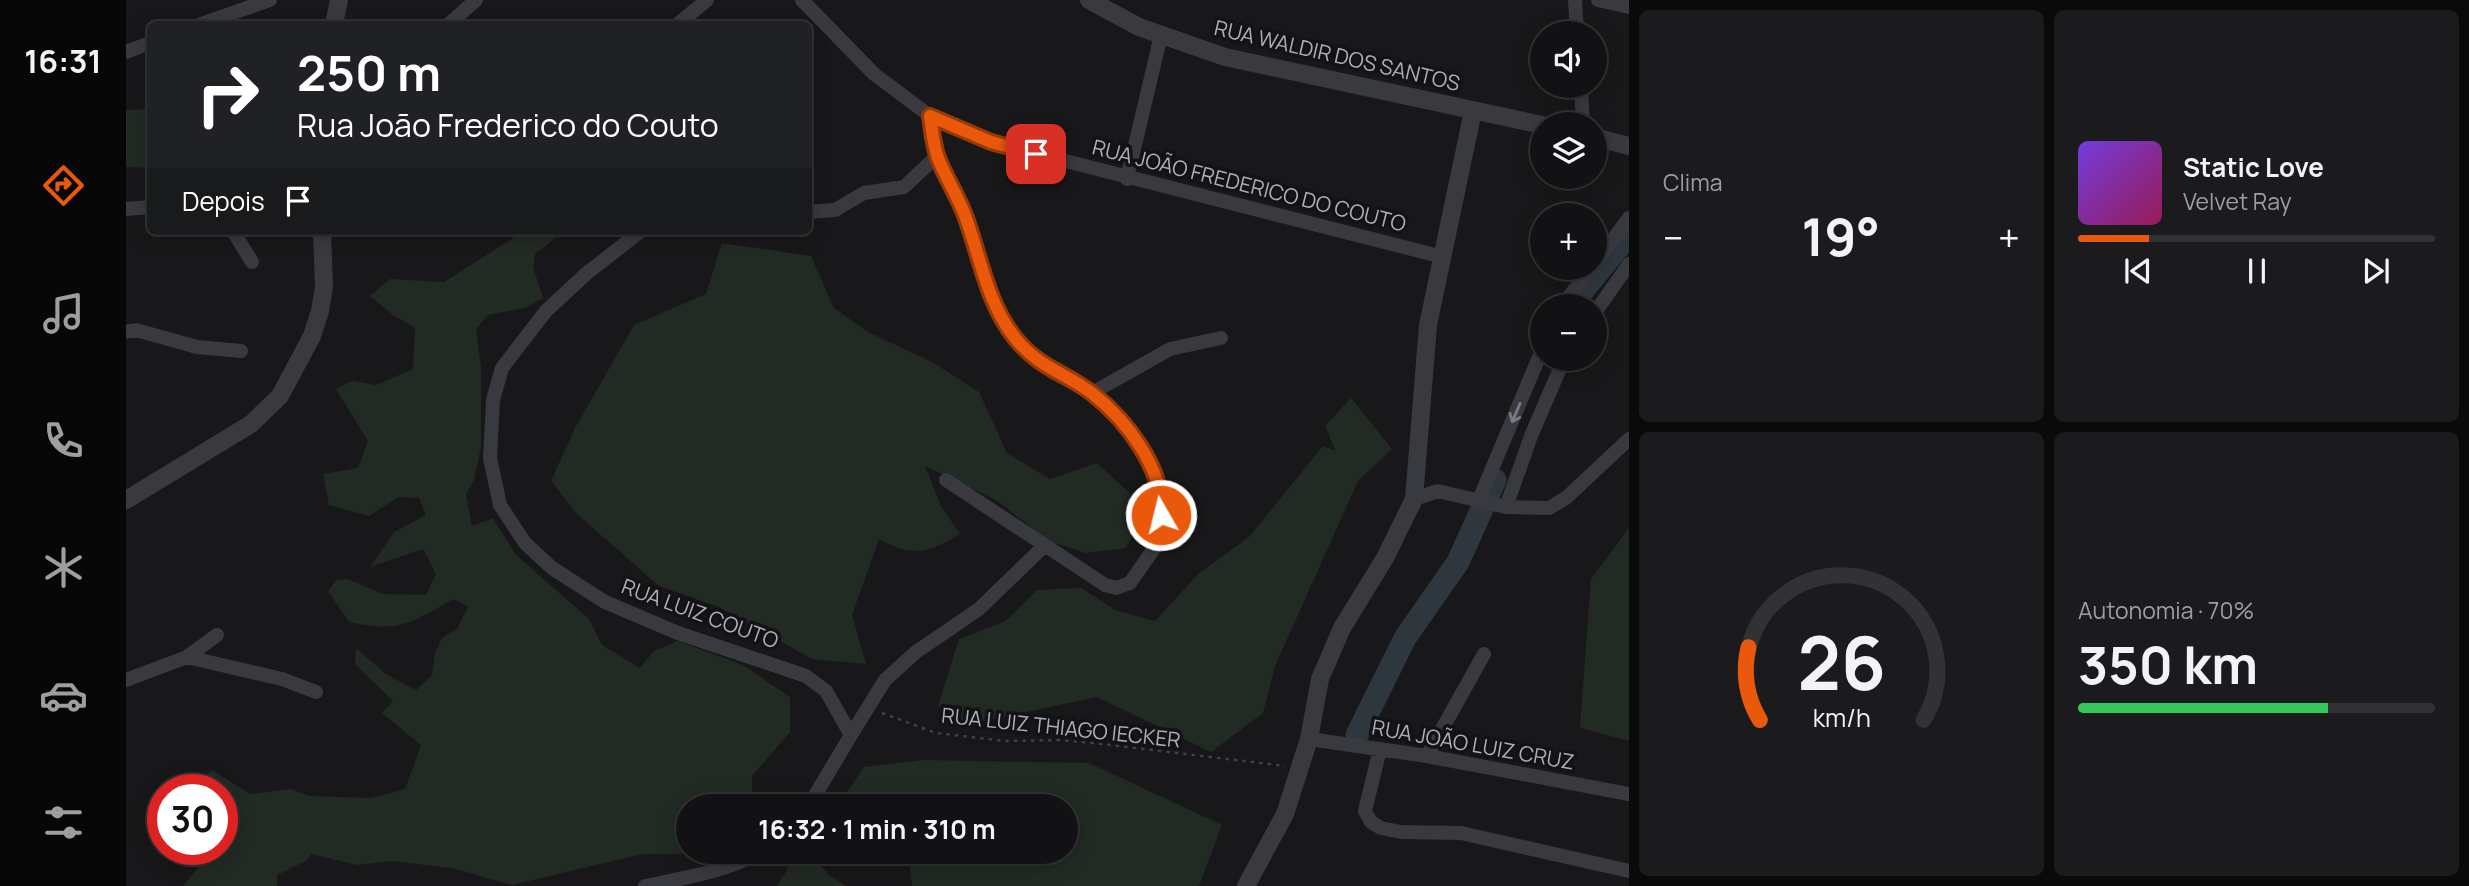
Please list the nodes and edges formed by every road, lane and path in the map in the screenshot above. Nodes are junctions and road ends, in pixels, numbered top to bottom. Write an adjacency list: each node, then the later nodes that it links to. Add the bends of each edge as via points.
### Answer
1 (270, 0): 10 (street)
2 (340, 0): 11 (street)
3 (476, 0): 12 (street)
4 (707, 0): 13 (street)
5 (802, 0): 19 (street, RUA JOÃO FREDERICO DO COUTO, via 874,74)
6 (1089, 0): 15 (street, RUA WALDIR DOS SANTOS)
7 (1575, 0): 14 (street)
8 (1598, 0): 9 (street)
9 (1629, 7)
10 (210, 21)
11 (335, 21)
12 (452, 21)
13 (682, 21)
14 (1576, 21)
15 (1161, 35): 18 (street, RUA WALDIR DOS SANTOS, via 1224,57); 24 (street)
16 (147, 45): 17 (street)
17 (126, 52)
18 (1473, 111): 20 (street, RUA WALDIR DOS SANTOS); 33 (street)
19 (930, 116): 23 (street); 24 (street, RUA JOÃO FREDERICO DO COUTO, via 991,142)
20 (1530, 123)
21 (1607, 140): 22 (street)
22 (1629, 146)
23 (937, 156): 27 (street, via 904,187 863,193 835,210); 44 (street, via 967,219 997,309 1014,337 1052,372)
24 (1127, 178): 33 (street, RUA JOÃO FREDERICO DO COUTO)
25 (147, 207): 26 (street)
26 (126, 209)
27 (812, 212)
28 (1629, 218): 32 (street)
29 (235, 235): 34 (street)
30 (322, 235): 48 (street, via 320,311 280,396 251,425)
31 (636, 235): 58 (street, RUA LUIZ COUTO, via 546,311 502,368 493,400 490,458 500,505 525,543 552,568 605,602 678,633 806,676 826,691)
32 (1607, 247)
33 (1443, 257): 47 (street, via 1427,325)
34 (252, 262)
35 (1629, 264): 38 (street)
36 (1582, 280): 37 (street)
37 (1571, 294)
38 (1607, 295)
39 (126, 332): 41 (street, via 136,330 197,347)
40 (1221, 338): 44 (street, via 1170,349)
41 (241, 351)
42 (1533, 371): 49 (street, one-way to 49)
43 (1559, 371): 50 (street)
44 (1092, 393): 51 (street, via 1125,424 1152,468 1162,500 1153,550 1130,583 1116,588)
45 (1629, 439): 50 (street, via 1566,498 1549,508)
46 (946, 480): 51 (street)
47 (1414, 499): 49 (street, via 1438,491); 59 (street, via 1342,628 1320,679)
48 (126, 500)
49 (1478, 502): 50 (street)
50 (1506, 507)
51 (1043, 547): 57 (street, via 979,608 916,652 885,680)
52 (217, 635): 54 (street)
53 (1484, 654): 61 (street)
54 (187, 657): 55 (street); 56 (street, via 282,679)
55 (126, 680)
56 (316, 692)
57 (865, 707): 58 (street); 62 (path, RUA LUIZ THIAGO IECKER, via 936,733 1103,744 1269,762)
58 (851, 735): 63 (street)
59 (1309, 739): 60 (street, RUA JOÃO LUIZ CRUZ); 62 (street)
60 (1380, 749): 61 (street, RUA JOÃO LUIZ CRUZ); 66 (street, via 1365,811 1381,828 1461,833)
61 (1427, 756): 64 (street, RUA JOÃO LUIZ CRUZ)
62 (1299, 770): 68 (street, via 1285,814)
63 (816, 794)
64 (1629, 794)
65 (735, 864): 67 (street)
66 (1629, 871)
67 (645, 886)
68 (1247, 886)

